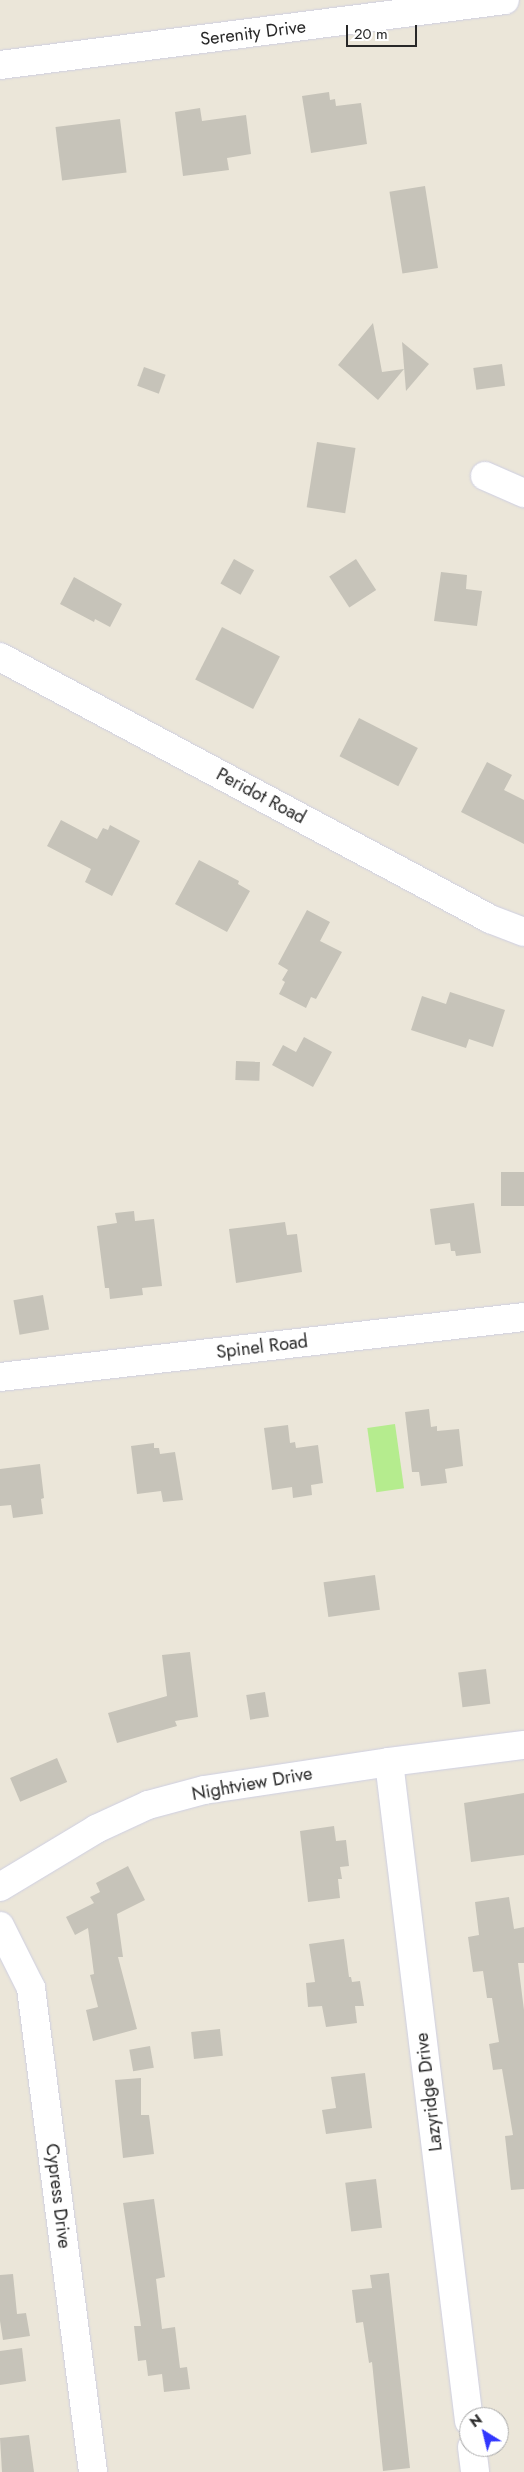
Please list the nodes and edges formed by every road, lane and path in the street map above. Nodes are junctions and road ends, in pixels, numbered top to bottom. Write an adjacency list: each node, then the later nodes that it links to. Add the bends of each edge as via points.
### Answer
1 (505, 0): 2 (street, Serenity Drive)
2 (0, 65)
3 (485, 476): 4 (street)
4 (524, 493)
5 (0, 657): 6 (street, Peridot Road, via 490,918)
6 (524, 932)
7 (524, 1317): 8 (street, Spinel Road)
8 (0, 1377)
9 (524, 1745): 10 (street, Nightview Drive)
10 (389, 1762): 11 (street, Nightview Drive, via 204,1790 148,1805 96,1829); 13 (street, Lazyridge Drive)
11 (0, 1887)
12 (0, 1926): 15 (street, Cypress Drive, via 31,1988)
13 (467, 2407)
14 (473, 2457): 16 (street)
15 (93, 2472)
16 (475, 2472)

